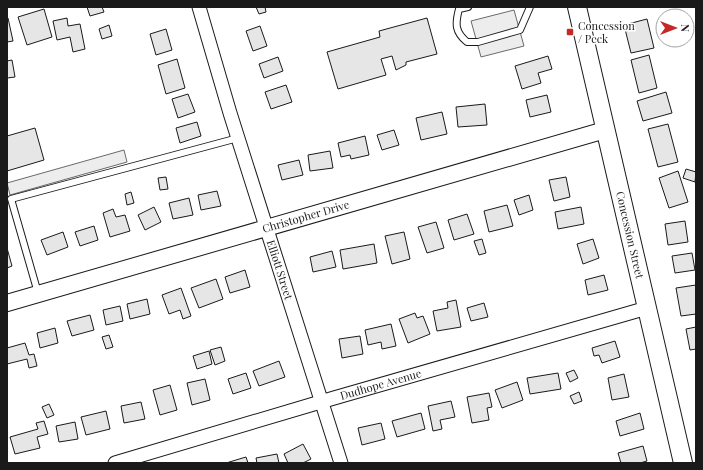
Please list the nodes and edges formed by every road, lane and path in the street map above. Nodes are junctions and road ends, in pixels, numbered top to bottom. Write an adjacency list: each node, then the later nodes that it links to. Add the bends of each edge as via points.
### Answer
1 (199, 7): 6 (street, Elliott Street)
2 (468, 7): 3 (lane, via 459,10 455,22 460,36 467,42 478,42 520,30)
3 (530, 7)
4 (577, 7): 5 (main road, Concession Street)
5 (605, 130): 7 (street, Christopher Drive); 10 (main road, Concession Street)
6 (238, 138): 7 (street, Elliott Street); 8 (lane, via 11,199)
7 (266, 227): 8 (street, Christopher Drive); 11 (street, Elliott Street)
8 (38, 294): 9 (street, Christopher Drive)
9 (7, 303)
10 (647, 308): 11 (street, Dudhope Avenue); 14 (main road, Concession Street)
11 (321, 401): 12 (street, Dudhope Avenue); 13 (street, Elliott Street)
12 (115, 463)
13 (341, 463)
14 (683, 463)

